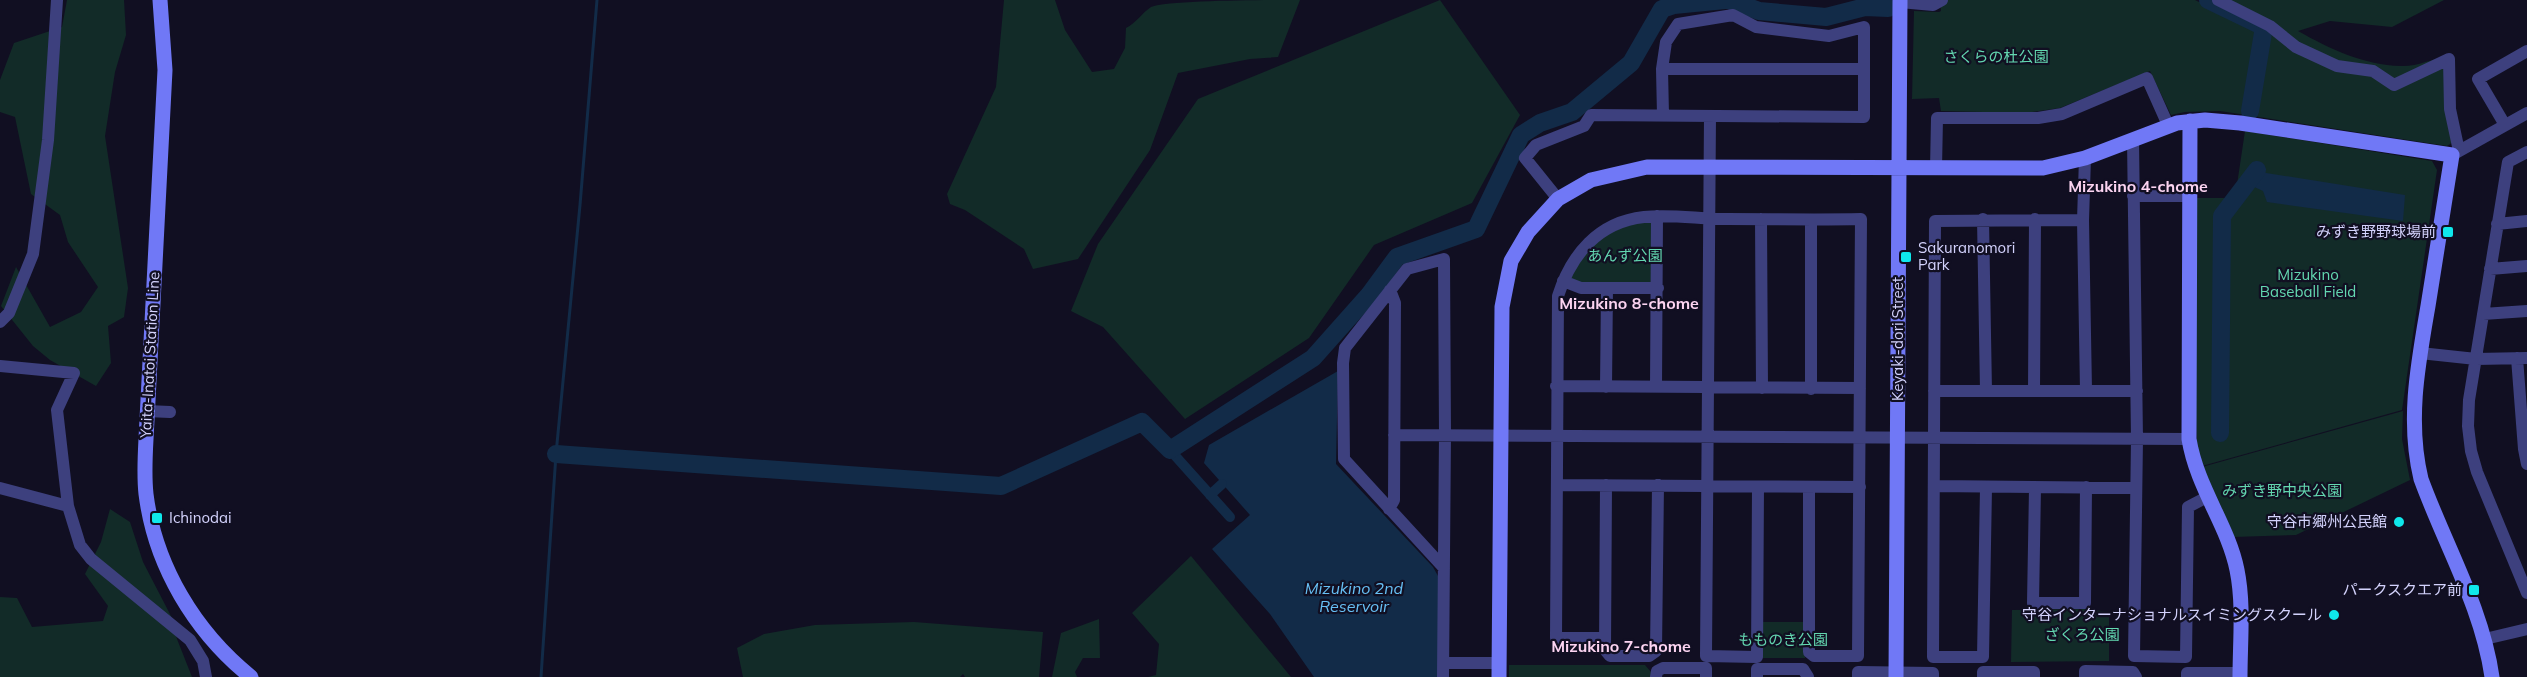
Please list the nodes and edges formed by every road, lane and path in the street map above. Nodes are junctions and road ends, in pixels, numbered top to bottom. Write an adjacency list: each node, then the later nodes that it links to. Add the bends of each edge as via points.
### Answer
1 (57, 0): 42 (street, via 48,140 33,254 9,313)
2 (160, 0): 59 (street, Yaita-Inatoi Station Line, via 165,70)
3 (1942, 0): 5 (street, via 1933,5)
4 (2218, 0): 17 (street, via 2270,26 2296,47 2337,66 2373,71 2394,85 2449,59)
5 (1900, 1): 20 (street, Keyaki-dori Street)
6 (2527, 51): 14 (street, via 2478,79)
7 (1662, 69): 8 (street); 8 (street, via 1666,42 1678,24 1733,15 1756,27 1829,36 1864,27); 10 (street)
8 (1864, 69): 11 (street, via 1864,117)
9 (2527, 113): 14 (street)
10 (1663, 115): 11 (street); 24 (street, via 1592,115 1584,126 1536,145 1525,158)
11 (1710, 116): 19 (street)
12 (2190, 121): 13 (street); 17 (street, via 2240,123); 23 (street)
13 (2168, 125): 15 (street); 21 (street, via 2147,78 2062,114 2038,118 1937,118)
14 (2505, 125): 17 (street)
15 (2133, 140): 18 (street); 22 (street)
16 (2527, 152): 33 (street, via 2508,162)
17 (2455, 153): 43 (street)
18 (2085, 158): 21 (street, via 2043,168); 31 (street)
19 (1711, 168): 20 (street); 24 (street, via 1627,170 1591,180); 26 (street)
20 (1900, 168): 21 (street); 67 (street, Keyaki-dori Street)
21 (1936, 169)
22 (2133, 196): 23 (street); 58 (street)
23 (2190, 196): 70 (street)
24 (1558, 199): 65 (street, via 1528,232 1511,261 1502,307)
25 (1657, 216): 26 (street); 36 (street, via 1620,223 1599,234 1581,250); 38 (street)
26 (1711, 219): 27 (street); 50 (street)
27 (1761, 219): 30 (street); 51 (street)
28 (1983, 219): 29 (street); 55 (street, via 1935,221); 56 (street)
29 (2035, 219): 31 (street); 57 (street)
30 (1811, 220): 52 (street, via 1861,219); 53 (street)
31 (2083, 220): 54 (street)
32 (2527, 221): 33 (street)
33 (2497, 224): 35 (street)
34 (2527, 266): 35 (street)
35 (2490, 269): 41 (street)
36 (1563, 281): 37 (street, via 1581,288); 47 (street, via 1558,296)
37 (1607, 288): 38 (street); 48 (street)
38 (1658, 288): 49 (street)
39 (1390, 290): 61 (street, via 1395,303); 62 (street, via 1407,269 1444,259); 87 (street, via 1345,348 1343,363 1344,459)
40 (2527, 311): 41 (street)
41 (2483, 314): 45 (street)
42 (0, 322)
43 (2420, 353): 45 (street); 92 (street, via 2413,423 2416,460)
44 (2522, 358): 45 (street); 71 (street)
45 (2476, 359): 89 (street, via 2469,400 2471,451)
46 (0, 366): 86 (street, via 74,373 57,410)
47 (1556, 386): 48 (street); 63 (street)
48 (1606, 387): 49 (street)
49 (1656, 387): 50 (street)
50 (1708, 387): 51 (street); 64 (street)
51 (1762, 388): 53 (street)
52 (1860, 388): 53 (street); 66 (street)
53 (1811, 389)
54 (2086, 390): 57 (street); 58 (street)
55 (1934, 391): 56 (street); 68 (street)
56 (1986, 391): 57 (street)
57 (2034, 391)
58 (2137, 391): 69 (street)
59 (147, 411): 60 (street); 98 (street, Yaita-Inatoi Station Line, via 146,492 162,557 201,627)
60 (170, 412)
61 (1394, 435): 62 (street); 87 (street, via 1394,500)
62 (1445, 435): 65 (street); 88 (street)
63 (1556, 436): 64 (street); 65 (street); 72 (street)
64 (1708, 436): 66 (street); 75 (street)
65 (1502, 437): 94 (street)
66 (1860, 437): 67 (street); 79 (street)
67 (1898, 438): 68 (street); 95 (street, Keyaki-dori Street)
68 (1934, 438): 69 (street); 76 (street)
69 (2137, 439): 70 (street); 84 (street)
70 (2190, 439): 85 (street)
71 (2527, 464)
72 (1557, 485): 74 (street); 91 (street, via 1556,638)
73 (1658, 485): 74 (street); 75 (street); 91 (street, via 1656,651 1649,656 1610,656 1605,650)
74 (1606, 486): 91 (street)
75 (1707, 486): 77 (street); 77 (street, via 1706,656 1736,657 1757,657)
76 (1934, 486): 82 (street); 82 (street, via 1933,657 1983,657)
77 (1758, 487): 78 (street)
78 (1809, 487): 79 (street); 79 (street, via 1809,652 1814,656 1858,656)
79 (1860, 487)
80 (2086, 487): 83 (street); 83 (street, via 2085,603 2033,603); 84 (street)
81 (0, 488): 86 (street)
82 (1986, 488): 83 (street)
83 (2035, 488)
84 (2136, 488): 85 (street, via 2134,656 2186,657 2188,507)
85 (2207, 497): 96 (street, via 2237,569)
86 (68, 506): 97 (street, via 80,545 90,559 190,640 203,661)
87 (1389, 509): 88 (street)
88 (1444, 568): 93 (street)
89 (2526, 587)
90 (2527, 629): 92 (street)
91 (1605, 638)
92 (2485, 639): 111 (street)
93 (1443, 663): 94 (street); 99 (street)
94 (1499, 670)
95 (1896, 674): 104 (street, via 1858,672); 105 (street, via 1933,672)
96 (2240, 675): 110 (street, via 2187,673)
97 (206, 677)
98 (251, 677)
99 (1443, 677)
100 (1656, 677): 101 (street, via 1663,668 1706,668)
101 (1706, 677)
102 (1757, 677): 103 (street, via 1757,669 1803,669)
103 (1808, 677)
104 (1858, 677)
105 (1933, 677)
106 (1983, 677): 107 (street, via 1983,672 2034,672)
107 (2034, 677)
108 (2085, 677): 109 (street, via 2085,671 2133,672)
109 (2136, 677)
110 (2187, 677)
111 (2492, 677)

